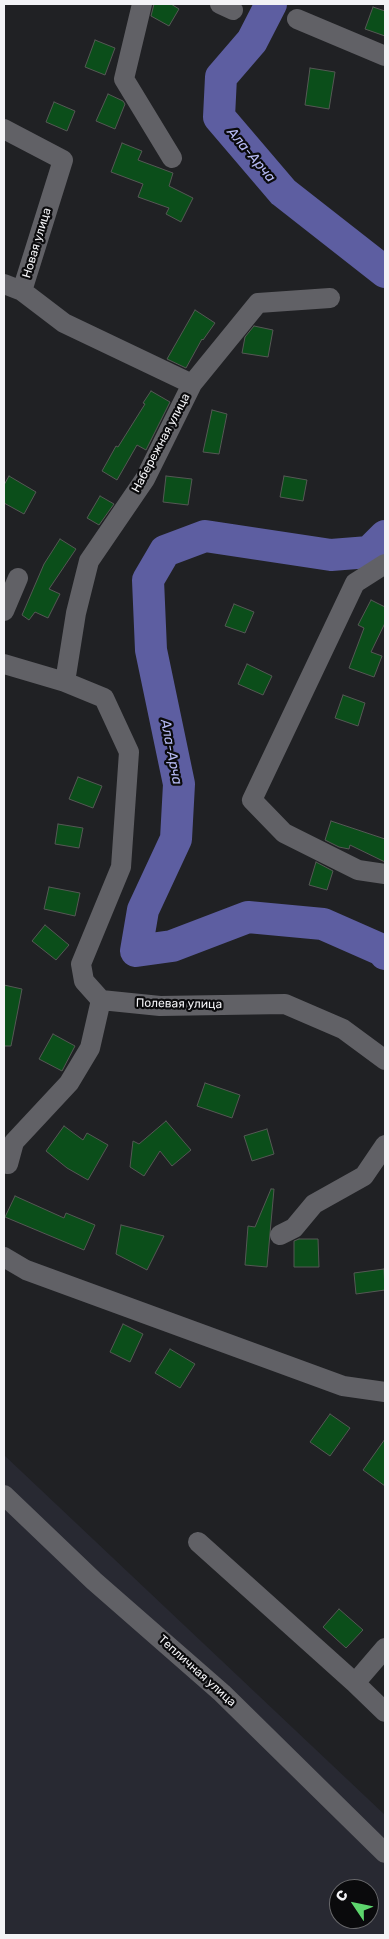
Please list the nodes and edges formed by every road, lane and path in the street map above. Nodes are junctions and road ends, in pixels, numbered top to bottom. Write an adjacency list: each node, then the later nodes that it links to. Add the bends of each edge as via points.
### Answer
1 (142, 4): 5 (street, via 124,79)
2 (296, 20): 3 (street)
3 (385, 56)
4 (4, 129): 6 (street, Новая улица, via 63,160)
5 (172, 158)
6 (13, 287): 8 (street, Новая улица, via 64,323)
7 (330, 298): 8 (street, Набережная улица, via 258,303)
8 (192, 384): 13 (street, Набережная улица, via 144,479 89,561 76,612)
9 (385, 564): 14 (street, via 355,583 252,800 284,833 358,870)
10 (18, 578): 11 (street)
11 (4, 611)
12 (4, 664): 13 (street)
13 (65, 682): 15 (street, via 104,698 129,752 121,867 82,964 84,981)
14 (385, 874)
15 (101, 1000): 16 (street, Полевая улица, via 160,1006 285,1004 343,1029); 18 (street, via 90,1048 69,1083 14,1142)
16 (385, 1060)
17 (385, 1145): 19 (street, via 364,1176 314,1204 294,1228)
18 (8, 1164)
19 (280, 1235)
20 (4, 1257): 21 (street, via 26,1270 343,1386)
21 (385, 1392)
22 (4, 1494): 27 (street, Тепличная улица, via 94,1581 222,1693)
23 (198, 1542): 25 (street)
24 (385, 1648): 25 (street)
25 (355, 1683): 26 (street)
26 (385, 1712)
27 (385, 1853)

